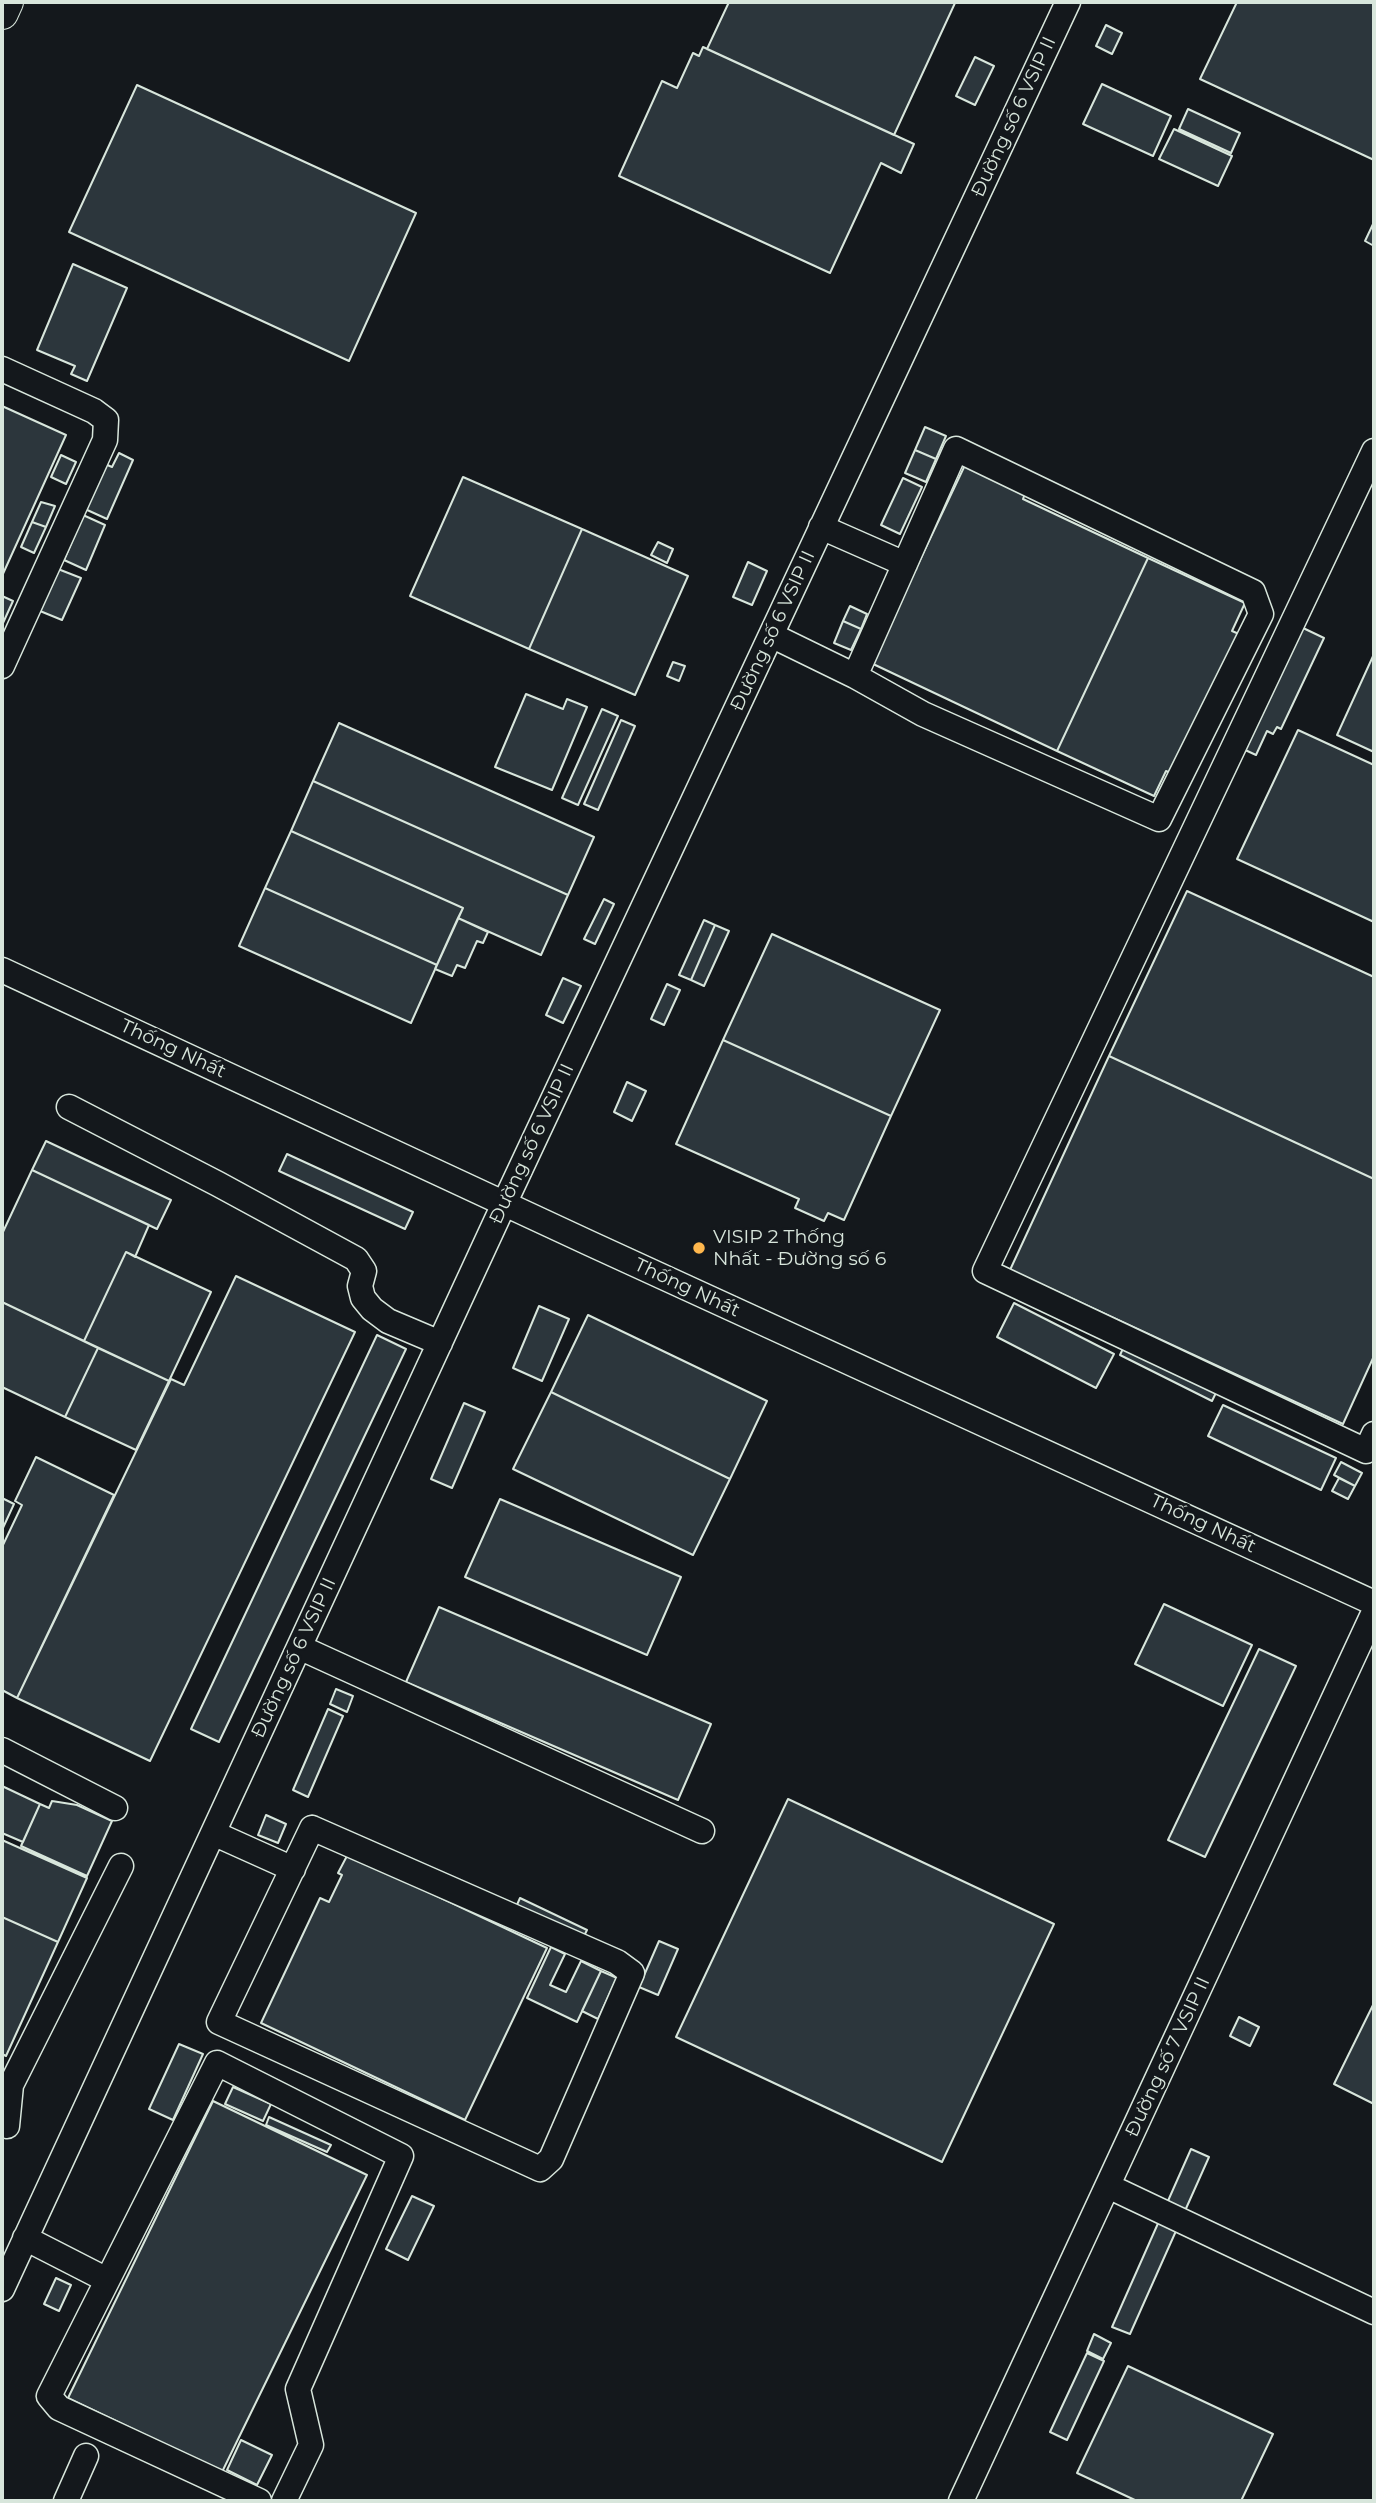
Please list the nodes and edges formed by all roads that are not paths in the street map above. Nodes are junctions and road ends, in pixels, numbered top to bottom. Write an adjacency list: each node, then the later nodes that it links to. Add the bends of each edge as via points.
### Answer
1 (7, 2): 3 (main road)
2 (1068, 2): 6 (street, Đường số 6 VSIP II)
3 (2, 13)
4 (2, 369): 9 (street, via 106,420 105,440)
5 (1374, 451): 15 (street, via 985,1271 1366,1451)
6 (821, 527): 7 (street); 8 (street, Đường số 6 VSIP II)
7 (905, 564): 10 (street); 10 (street, via 956,449 1253,592 1261,614 1159,818 923,714)
8 (771, 635): 10 (street); 13 (street, Đường số 6 VSIP II)
9 (2, 666)
10 (855, 676)
11 (2, 970): 13 (street, Thống Nhất)
12 (69, 1107): 14 (street, via 356,1259 364,1271 363,1298 372,1309 388,1321)
13 (504, 1204): 14 (street, Đường số 6 VSIP II); 16 (street, Thống Nhất)
14 (440, 1343): 18 (street, Đường số 6 VSIP II)
15 (1374, 1434)
16 (1374, 1603)
17 (1374, 1612): 27 (street, Đường số 7 VSIP II)
18 (299, 1647): 21 (street); 22 (street, Đường số 6 VSIP II)
19 (2, 1750): 20 (street)
20 (116, 1808)
21 (702, 1831)
22 (213, 1833): 24 (street); 28 (street, Đường số 6 VSIP II)
23 (121, 1866): 25 (street)
24 (293, 1869): 24 (street, via 219,2022 540,2169 551,2160 632,1973 617,1962 312,1828)
25 (6, 2082): 26 (street)
26 (7, 2126)
27 (1108, 2186): 31 (street); 36 (street, Đường số 7 VSIP II)
28 (25, 2238): 29 (street); 30 (street, Đường số 6 VSIP II)
29 (107, 2280): 34 (street, via 49,2396 59,2408); 35 (street, via 217,2063 401,2156 298,2389 311,2445)
30 (2, 2289)
31 (1374, 2312)
32 (86, 2456): 33 (street)
33 (66, 2501)
34 (259, 2501)
35 (284, 2501)
36 (961, 2501)

